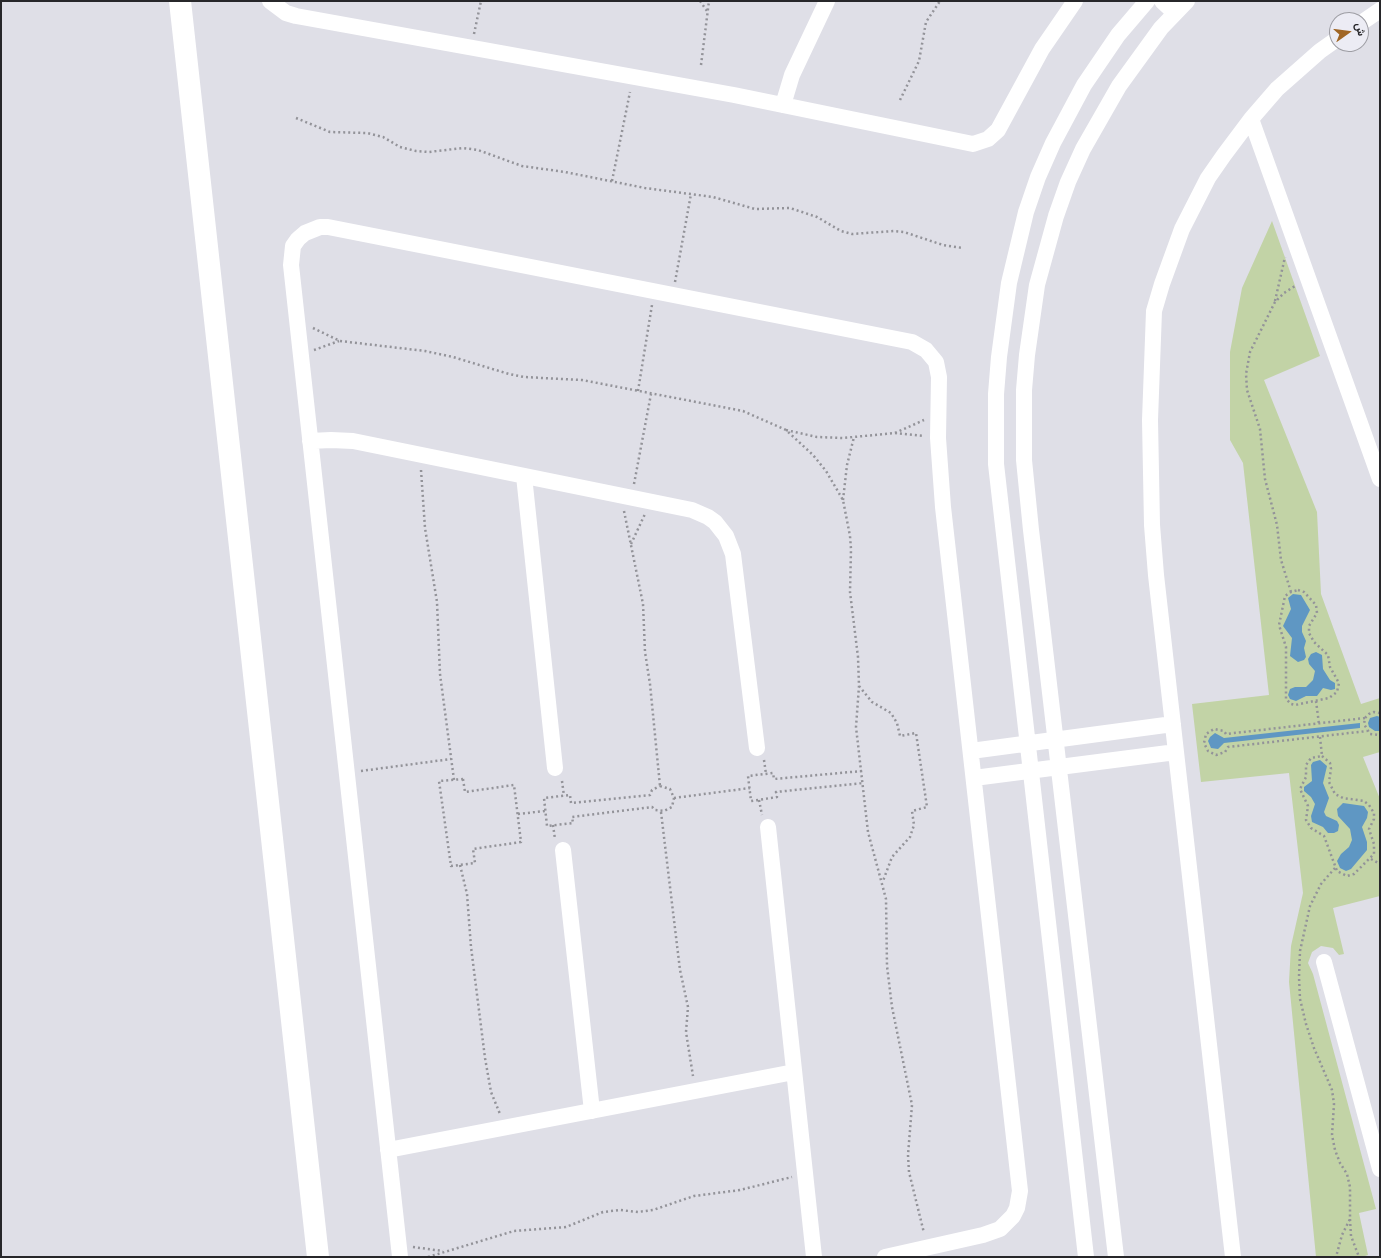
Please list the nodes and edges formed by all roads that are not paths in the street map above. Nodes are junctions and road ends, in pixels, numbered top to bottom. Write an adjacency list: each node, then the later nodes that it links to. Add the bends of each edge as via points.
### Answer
1 (180, 1): 35 (main road)
2 (270, 1): 12 (street, via 286,13 296,16)
3 (827, 1): 12 (street, via 792,75)
4 (1075, 1): 12 (street, via 1042,49 998,130 981,142 966,144)
5 (1147, 1): 19 (street, via 1101,60 1069,111 1053,144 1026,212 1003,320 996,394 996,464)
6 (1162, 1): 9 (street)
7 (1186, 1): 9 (street)
8 (1380, 10): 10 (street)
9 (1175, 14): 18 (street, via 1139,56 1118,86 1083,149 1056,216 1039,278 1031,320 1024,390 1024,460)
10 (1369, 18)
11 (1329, 45): 13 (street, via 1298,69)
12 (783, 105)
13 (1251, 119): 16 (street); 17 (street, via 1224,155 1194,204 1171,256 1154,311 1150,420 1152,525)
14 (310, 441): 15 (street, via 353,441); 21 (street, via 291,255 298,239 308,231 320,227 920,345 932,356 938,369 938,438 943,507); 32 (street)
15 (524, 476): 20 (street, via 692,510 708,517 721,528 730,545); 24 (street)
16 (1380, 479)
17 (1173, 724): 18 (street); 22 (street)
18 (1055, 740): 19 (street); 23 (street)
19 (1028, 744): 21 (street); 25 (street)
20 (757, 748)
21 (971, 751): 26 (street)
22 (1176, 752): 23 (street); 40 (street)
23 (1058, 767): 25 (street); 39 (street)
24 (555, 768)
25 (1031, 771): 26 (street); 38 (street)
26 (974, 778): 37 (street, via 1019,1200 1013,1216 1000,1229)
27 (768, 827): 30 (street)
28 (563, 850): 31 (street)
29 (1324, 962): 33 (street)
30 (794, 1072): 31 (street); 36 (street)
31 (592, 1111): 32 (street)
32 (388, 1150): 34 (street)
33 (1380, 1169)
34 (399, 1251)
35 (318, 1257)
36 (814, 1257)
37 (885, 1257)
38 (1086, 1257)
39 (1116, 1257)
40 (1233, 1257)

